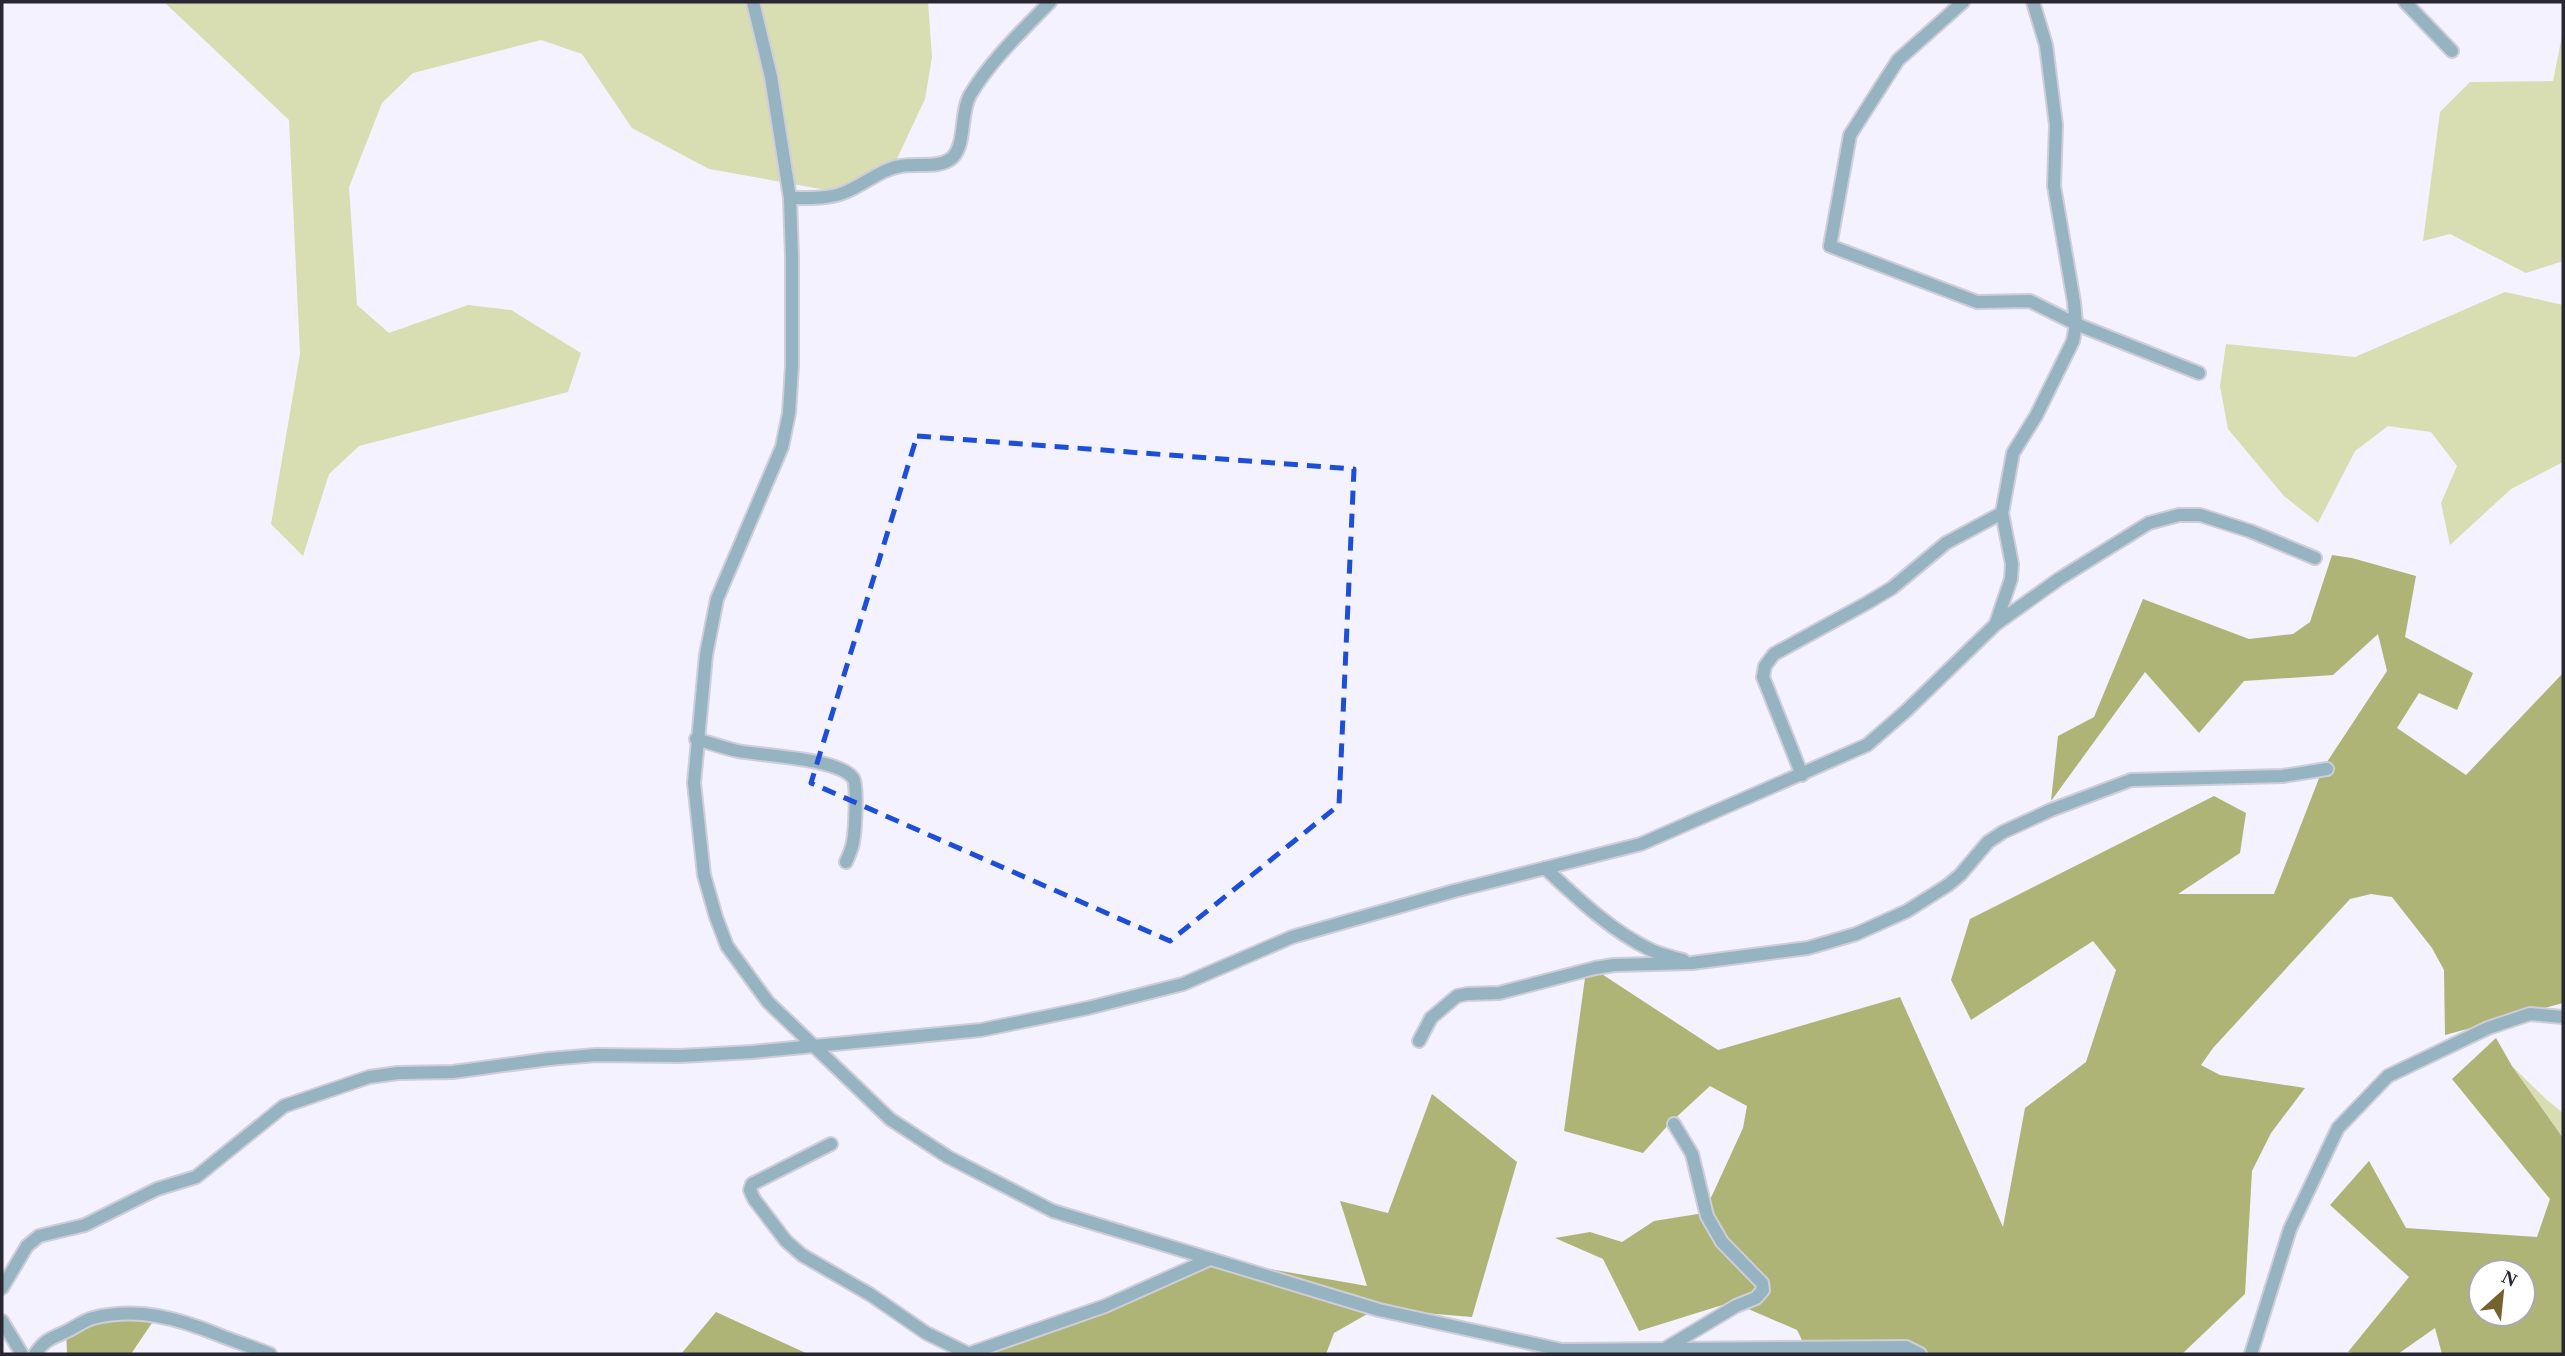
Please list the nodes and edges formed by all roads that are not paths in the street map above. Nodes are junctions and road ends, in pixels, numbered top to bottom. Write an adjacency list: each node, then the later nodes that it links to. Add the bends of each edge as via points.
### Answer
1 (753, 2): 7 (street, via 771,77)
2 (1051, 2): 7 (street, via 1020,30 970,95 953,157 940,164 893,167 843,193)
3 (1963, 2): 8 (street, via 1898,60 1850,135 1830,246 1977,302 2030,301)
4 (2033, 2): 8 (street, via 2046,45 2056,125 2054,186)
5 (2405, 2): 6 (street)
6 (2452, 51)
7 (790, 198): 13 (street, via 789,413 782,447 718,600)
8 (2076, 324): 9 (street); 10 (street, via 2073,341 2013,453)
9 (2199, 373)
10 (2002, 513): 12 (street, via 2012,564); 15 (street, via 1946,543 1892,588 1774,654 1763,677)
11 (2315, 558): 12 (street, via 2250,531 2200,515 2179,514 2149,523)
12 (1996, 624): 15 (street, via 1867,745)
13 (696, 739): 16 (street, via 740,751 796,758 851,775 856,790 854,839); 21 (street, via 698,826 704,875 716,917 727,946 768,1002)
14 (2326, 769): 18 (street, via 2283,776 2131,780 2003,832 1948,885 1856,934 1808,948)
15 (1802, 775): 17 (street, via 1641,844)
16 (846, 862)
17 (1545, 868): 18 (street, via 1623,933 1653,951); 21 (street, via 1292,937 1183,984 1088,1008 981,1030)
18 (1692, 963): 20 (street, via 1604,966 1499,993 1457,996 1426,1024)
19 (2563, 1017): 34 (street, via 2530,1014 2488,1028 2388,1076 2338,1128 2290,1229)
20 (1419, 1041)
21 (812, 1045): 24 (street, via 890,1119 948,1157 1053,1211); 25 (street, via 692,1056 596,1055 369,1077 284,1106 196,1177 157,1189 85,1225 38,1236)
22 (1674, 1124): 27 (street, via 1692,1154 1707,1216 1722,1242 1762,1283 1763,1290)
23 (831, 1144): 32 (street, via 752,1184 754,1199 802,1255 926,1333)
24 (1210, 1259): 28 (street, via 1379,1310); 32 (street, via 1105,1307)
25 (2, 1287)
26 (2, 1321): 29 (street)
27 (1665, 1349): 28 (street); 33 (street, via 1906,1347)
28 (1563, 1352)
29 (22, 1354)
30 (35, 1354): 31 (street, via 52,1336 79,1324 132,1312 184,1321)
31 (270, 1354)
32 (969, 1354)
33 (1920, 1354)
34 (2251, 1354)

